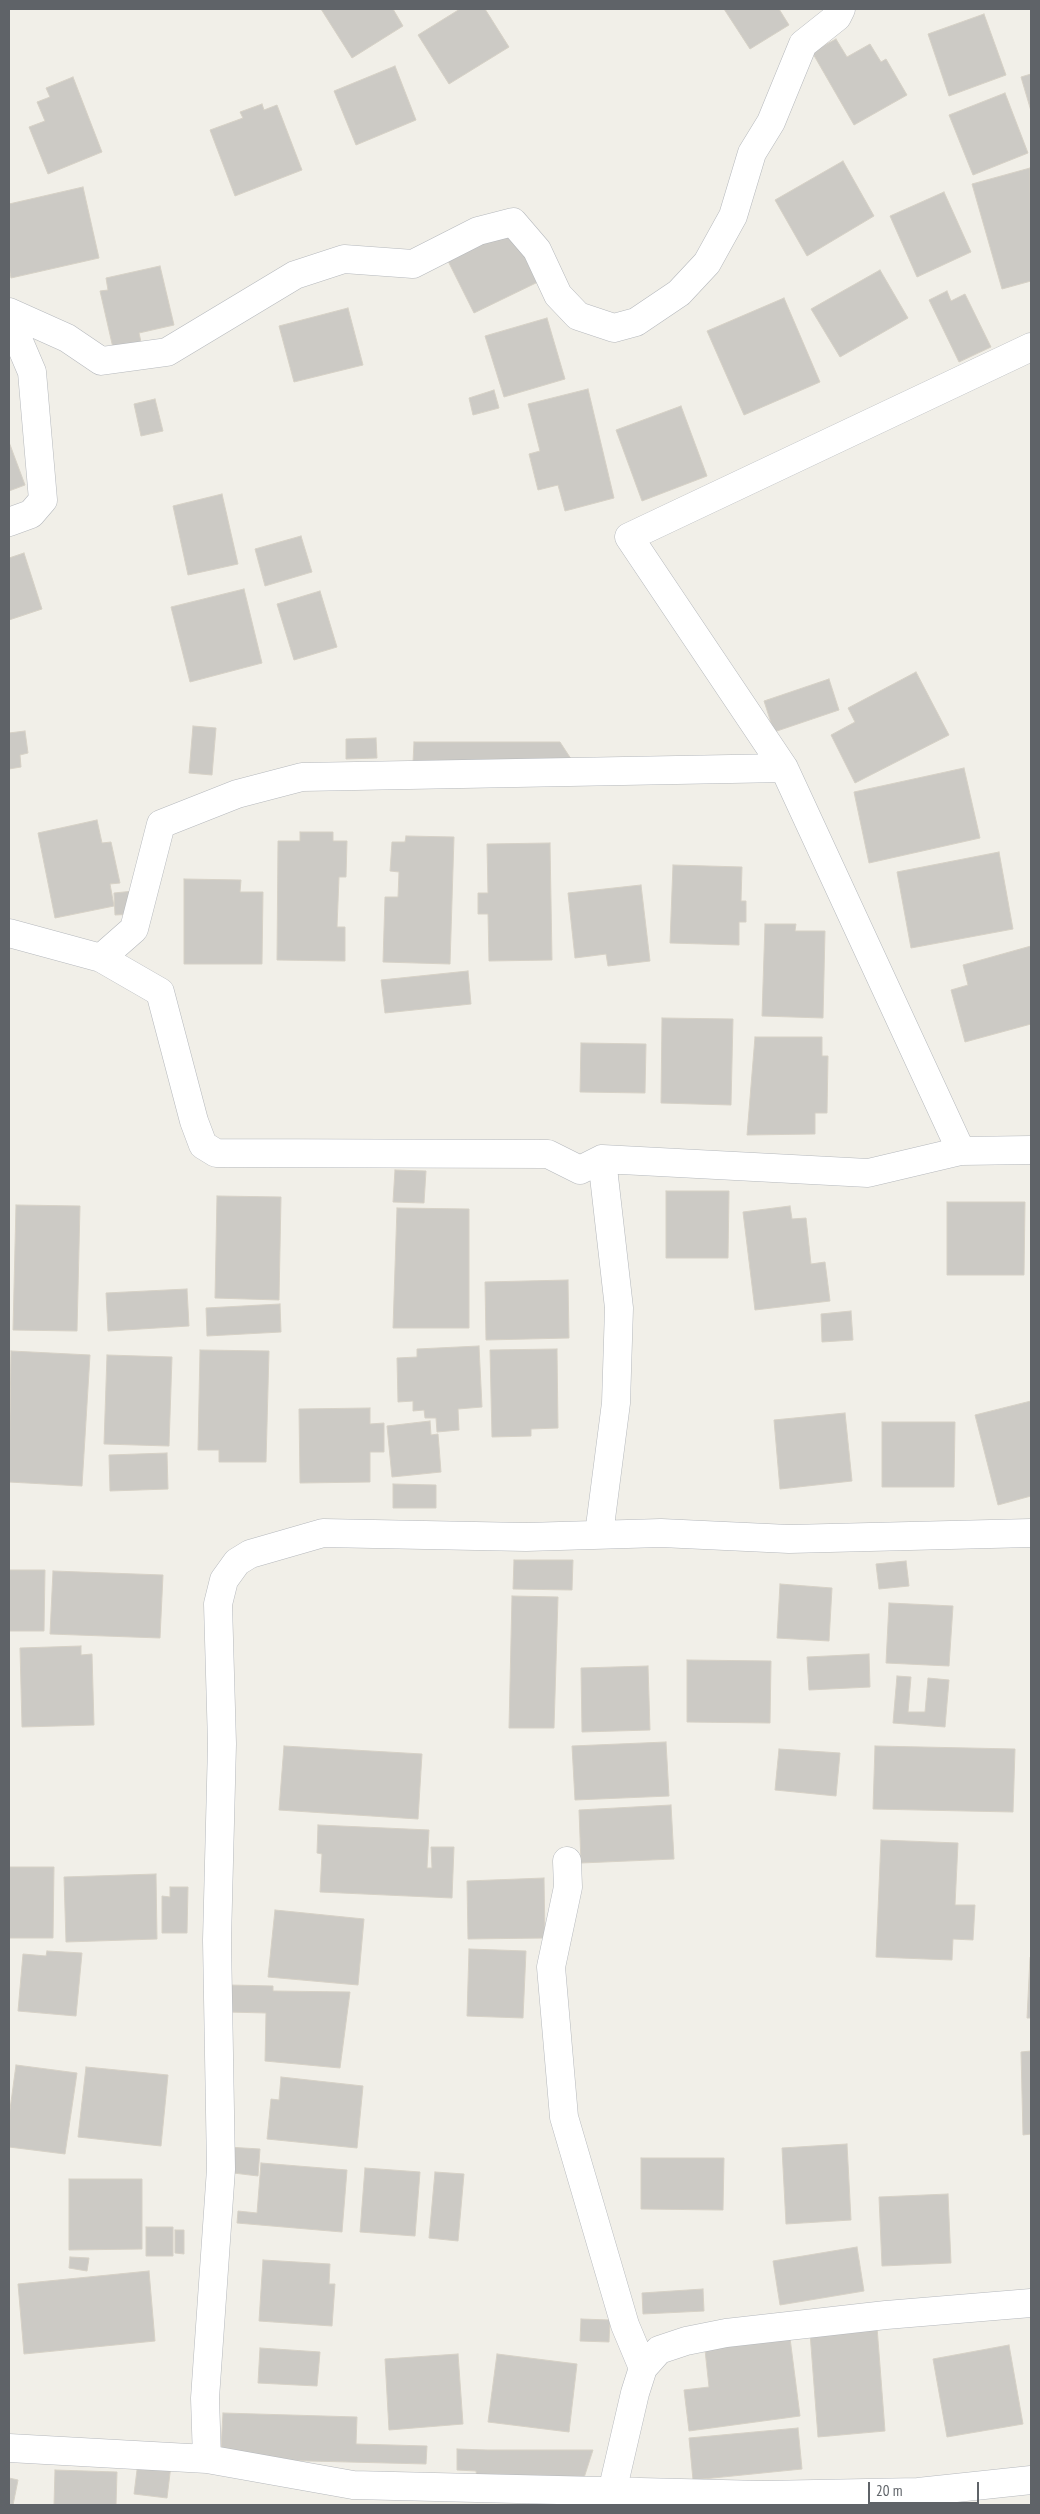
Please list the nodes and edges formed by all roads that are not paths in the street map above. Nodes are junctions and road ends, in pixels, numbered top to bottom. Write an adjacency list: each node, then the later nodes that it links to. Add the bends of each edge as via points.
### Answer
1 (840, 9): 2 (street, via 837,17 803,44 771,122 752,153 733,216 708,263 679,293 636,322 614,328 578,316 558,295 537,250 513,222 478,231 413,264 344,259 295,275 168,352 101,360 67,338)
2 (9, 312)
3 (9, 318): 5 (street, via 32,372 43,500 31,514)
4 (1031, 347): 6 (street, via 629,537)
5 (9, 522)
6 (784, 768): 8 (street, via 302,777 237,794 161,824 134,929); 10 (street)
7 (9, 933): 8 (street)
8 (102, 958): 11 (street, via 160,992 194,1121 203,1145 216,1153 548,1154 580,1170)
9 (1031, 1150): 10 (street)
10 (961, 1152): 11 (street, via 868,1173)
11 (602, 1159): 13 (street, via 619,1308 616,1403)
12 (1031, 1533): 13 (street, via 789,1539 661,1533)
13 (599, 1534): 18 (street, via 526,1537 323,1533 250,1554 237,1562 224,1580 218,1604 222,1744 217,1940 221,2169 206,2398)
14 (567, 1861): 16 (street, via 568,1887 551,1967 564,2117 625,2325)
15 (1031, 2303): 16 (street, via 886,2315 726,2334 686,2341)
16 (651, 2359): 21 (street, via 635,2393)
17 (9, 2448): 18 (street)
18 (207, 2460): 21 (street, via 353,2485)
19 (1031, 2480): 20 (street)
20 (992, 2495): 21 (street, via 918,2492)
21 (610, 2499)

